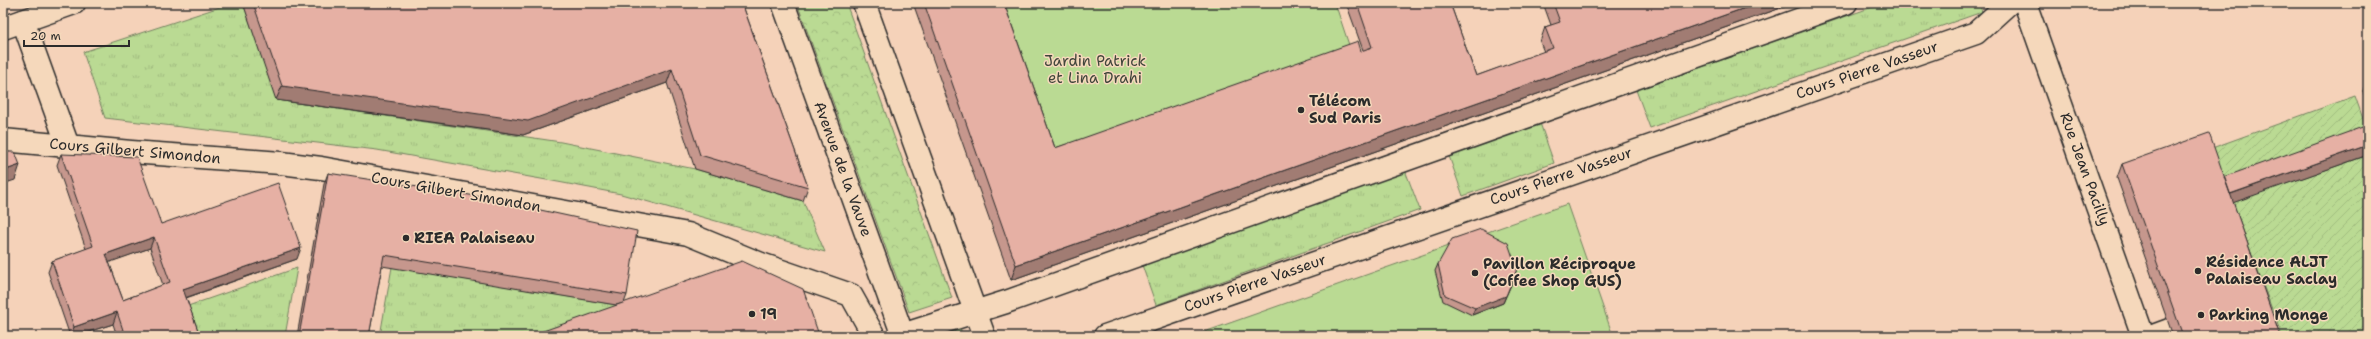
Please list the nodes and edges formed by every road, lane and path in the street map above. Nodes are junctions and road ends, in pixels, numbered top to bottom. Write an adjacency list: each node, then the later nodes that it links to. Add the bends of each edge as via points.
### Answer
1 (74, 3): 7 (street)
2 (783, 3): 13 (street, Avenue de la Vauve)
3 (864, 3): 10 (street)
4 (1846, 3): 10 (street)
5 (2009, 3): 15 (street, Cours Pierre Vasseur, via 1976,32)
6 (2025, 3): 16 (street, Rue Jean Pacilly)
7 (13, 25): 9 (street)
8 (3, 140): 9 (street, Cours Gilbert Simondon)
9 (68, 146): 12 (street, Cours Gilbert Simondon, via 321,168 688,234 761,264 851,295)
10 (975, 311): 13 (street); 14 (street)
11 (2201, 315): 16 (lane)
12 (874, 336)
13 (902, 336)
14 (984, 336)
15 (1105, 336)
16 (2143, 336)

